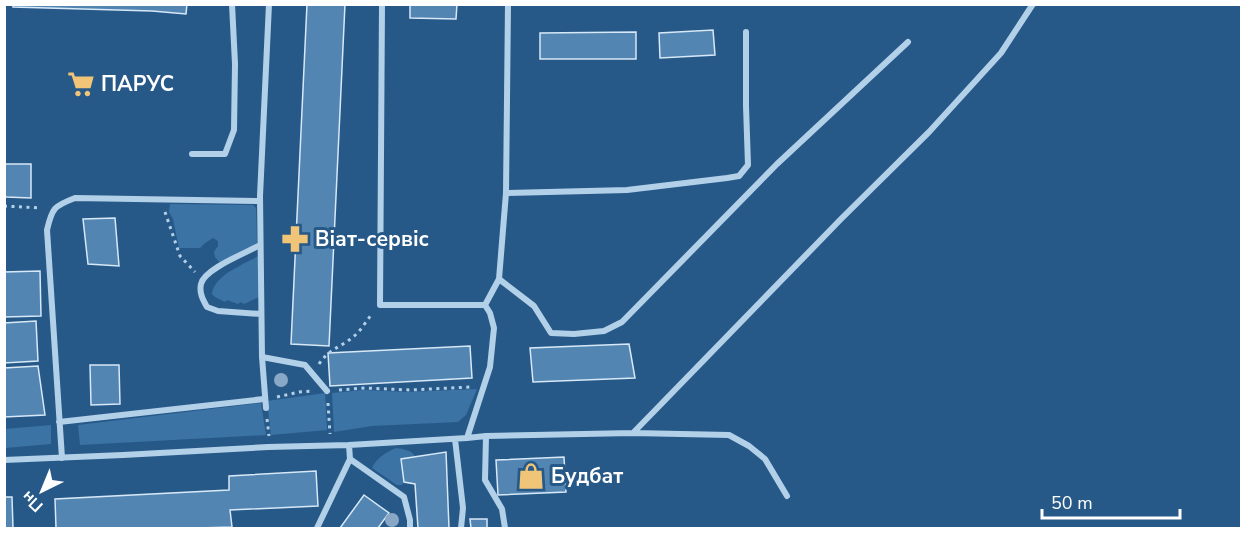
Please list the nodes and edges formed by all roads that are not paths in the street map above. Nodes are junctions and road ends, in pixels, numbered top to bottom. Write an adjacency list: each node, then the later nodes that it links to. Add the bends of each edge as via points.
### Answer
1 (232, 4): 8 (street, via 234,130 225,154)
2 (269, 4): 10 (street)
3 (382, 4): 13 (street, via 380,305)
4 (508, 4): 9 (street)
5 (1033, 4): 20 (street, via 1001,53 929,132)
6 (746, 32): 9 (street, via 748,165 739,176 627,190)
7 (908, 42): 12 (street, via 777,164 622,322 604,331 551,333 534,306)
8 (192, 154)
9 (506, 193): 12 (street)
10 (260, 201): 11 (street); 19 (street, via 75,198 58,204 47,230)
11 (260, 245): 14 (street); 14 (street, via 214,270 200,286 207,307)
12 (499, 279): 13 (street)
13 (485, 305): 22 (street, via 494,328 490,367)
14 (261, 314): 15 (street)
15 (262, 357): 16 (street, via 305,365); 17 (street)
16 (327, 391)
17 (264, 399): 18 (street); 19 (street)
18 (266, 408)
19 (59, 422): 25 (street)
20 (633, 433): 21 (street); 28 (street, via 729,435 765,459)
21 (486, 436): 22 (street); 32 (street, via 485,480 502,510)
22 (467, 438): 23 (street)
23 (455, 439): 24 (street); 31 (street, via 463,508)
24 (350, 445): 25 (street); 26 (street)
25 (62, 458): 27 (street)
26 (350, 459): 29 (street); 30 (street, via 404,497)
27 (4, 460)
28 (787, 496)
29 (317, 528)
30 (410, 528)
31 (461, 528)
32 (505, 528)

